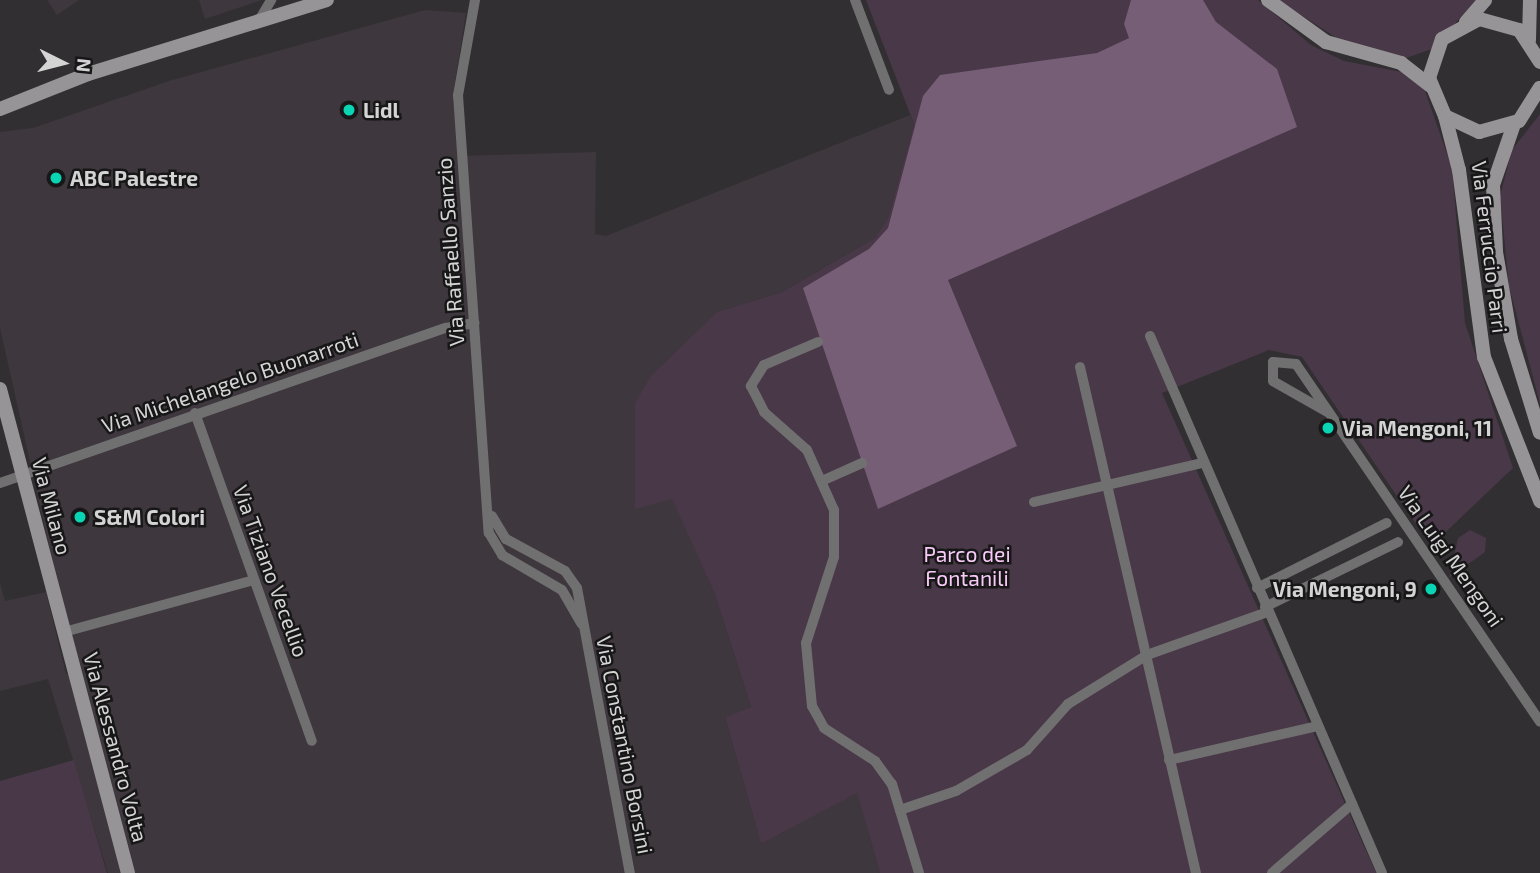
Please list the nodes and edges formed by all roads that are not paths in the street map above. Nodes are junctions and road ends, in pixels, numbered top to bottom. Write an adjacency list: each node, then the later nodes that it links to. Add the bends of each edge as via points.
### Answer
1 (271, 0): 8 (street)
2 (327, 0): 8 (main road)
3 (475, 0): 22 (street, Via Raffaello Sanzio, via 458,95)
4 (855, 0): 16 (street)
5 (1268, 0): 13 (main road, via 1326,42)
6 (1485, 0): 9 (main road)
7 (1530, 0): 10 (main road)
8 (258, 22): 17 (main road)
9 (1465, 23): 10 (main road, via 1500,21); 11 (main road)
10 (1529, 40): 12 (main road)
11 (1433, 54): 13 (main road); 14 (main road)
12 (1540, 62)
13 (1401, 63): 14 (main road)
14 (1430, 86): 20 (main road, Via Ferruccio Parri)
15 (1540, 88): 21 (main road, Via Ferruccio Parri)
16 (889, 90)
17 (22, 100): 18 (main road); 19 (main road)
18 (0, 109)
19 (0, 115)
20 (1445, 116): 21 (main road, Via Ferruccio Parri, via 1477,132); 36 (main road, Via Ferruccio Parri, via 1459,170 1484,357)
21 (1514, 124): 29 (main road, Via Ferruccio Parri, via 1495,174 1496,252 1511,339)
22 (475, 323): 27 (street, Via Michelangelo Buonarroti); 38 (street, Via Raffaello Sanzio)
23 (1150, 336): 31 (street)
24 (818, 342): 33 (street, via 764,365 751,386 754,400 807,450)
25 (1080, 367): 35 (street)
26 (0, 389): 32 (main road, Via Milano)
27 (195, 413): 32 (street, Via Michelangelo Buonarroti); 41 (street, Via Tiziano Vecellio)
28 (1329, 413): 28 (street, Via Luigi Mengoni, via 1296,364 1273,362 1273,381); 47 (street, Via Luigi Mengoni)
29 (1540, 433)
30 (862, 463): 33 (street)
31 (1202, 463): 35 (street); 42 (street)
32 (23, 475): 34 (street, Via Michelangelo Buonarroti); 45 (main road, Via Milano)
33 (824, 480): 52 (street, via 836,533 828,583 806,643 812,706 824,728 875,761)
34 (0, 483)
35 (1106, 485): 37 (street); 46 (street)
36 (1540, 501)
37 (1034, 502)
38 (488, 503): 44 (street, Via Constantino Borsini, via 506,539 573,579); 44 (street, Via Raffaello Sanzio, via 496,550 562,590)
39 (1387, 523): 42 (street)
40 (1398, 541): 43 (street)
41 (254, 580): 45 (street); 49 (street, Via Tiziano Vecellio)
42 (1257, 588): 43 (street)
43 (1267, 609): 46 (street); 48 (street)
44 (582, 624): 54 (street, Via Constantino Borsini)
45 (64, 632): 53 (main road, Via Alessandro Volta)
46 (1147, 655): 50 (street); 52 (street, via 1068,704 1027,750 956,791)
47 (1540, 722)
48 (1317, 726): 50 (street); 51 (street)
49 (312, 741)
50 (1169, 760): 56 (street)
51 (1352, 804): 57 (street); 58 (street)
52 (900, 810): 55 (street)
53 (128, 873)
54 (630, 873)
55 (919, 873)
56 (1196, 873)
57 (1272, 873)
58 (1382, 873)

